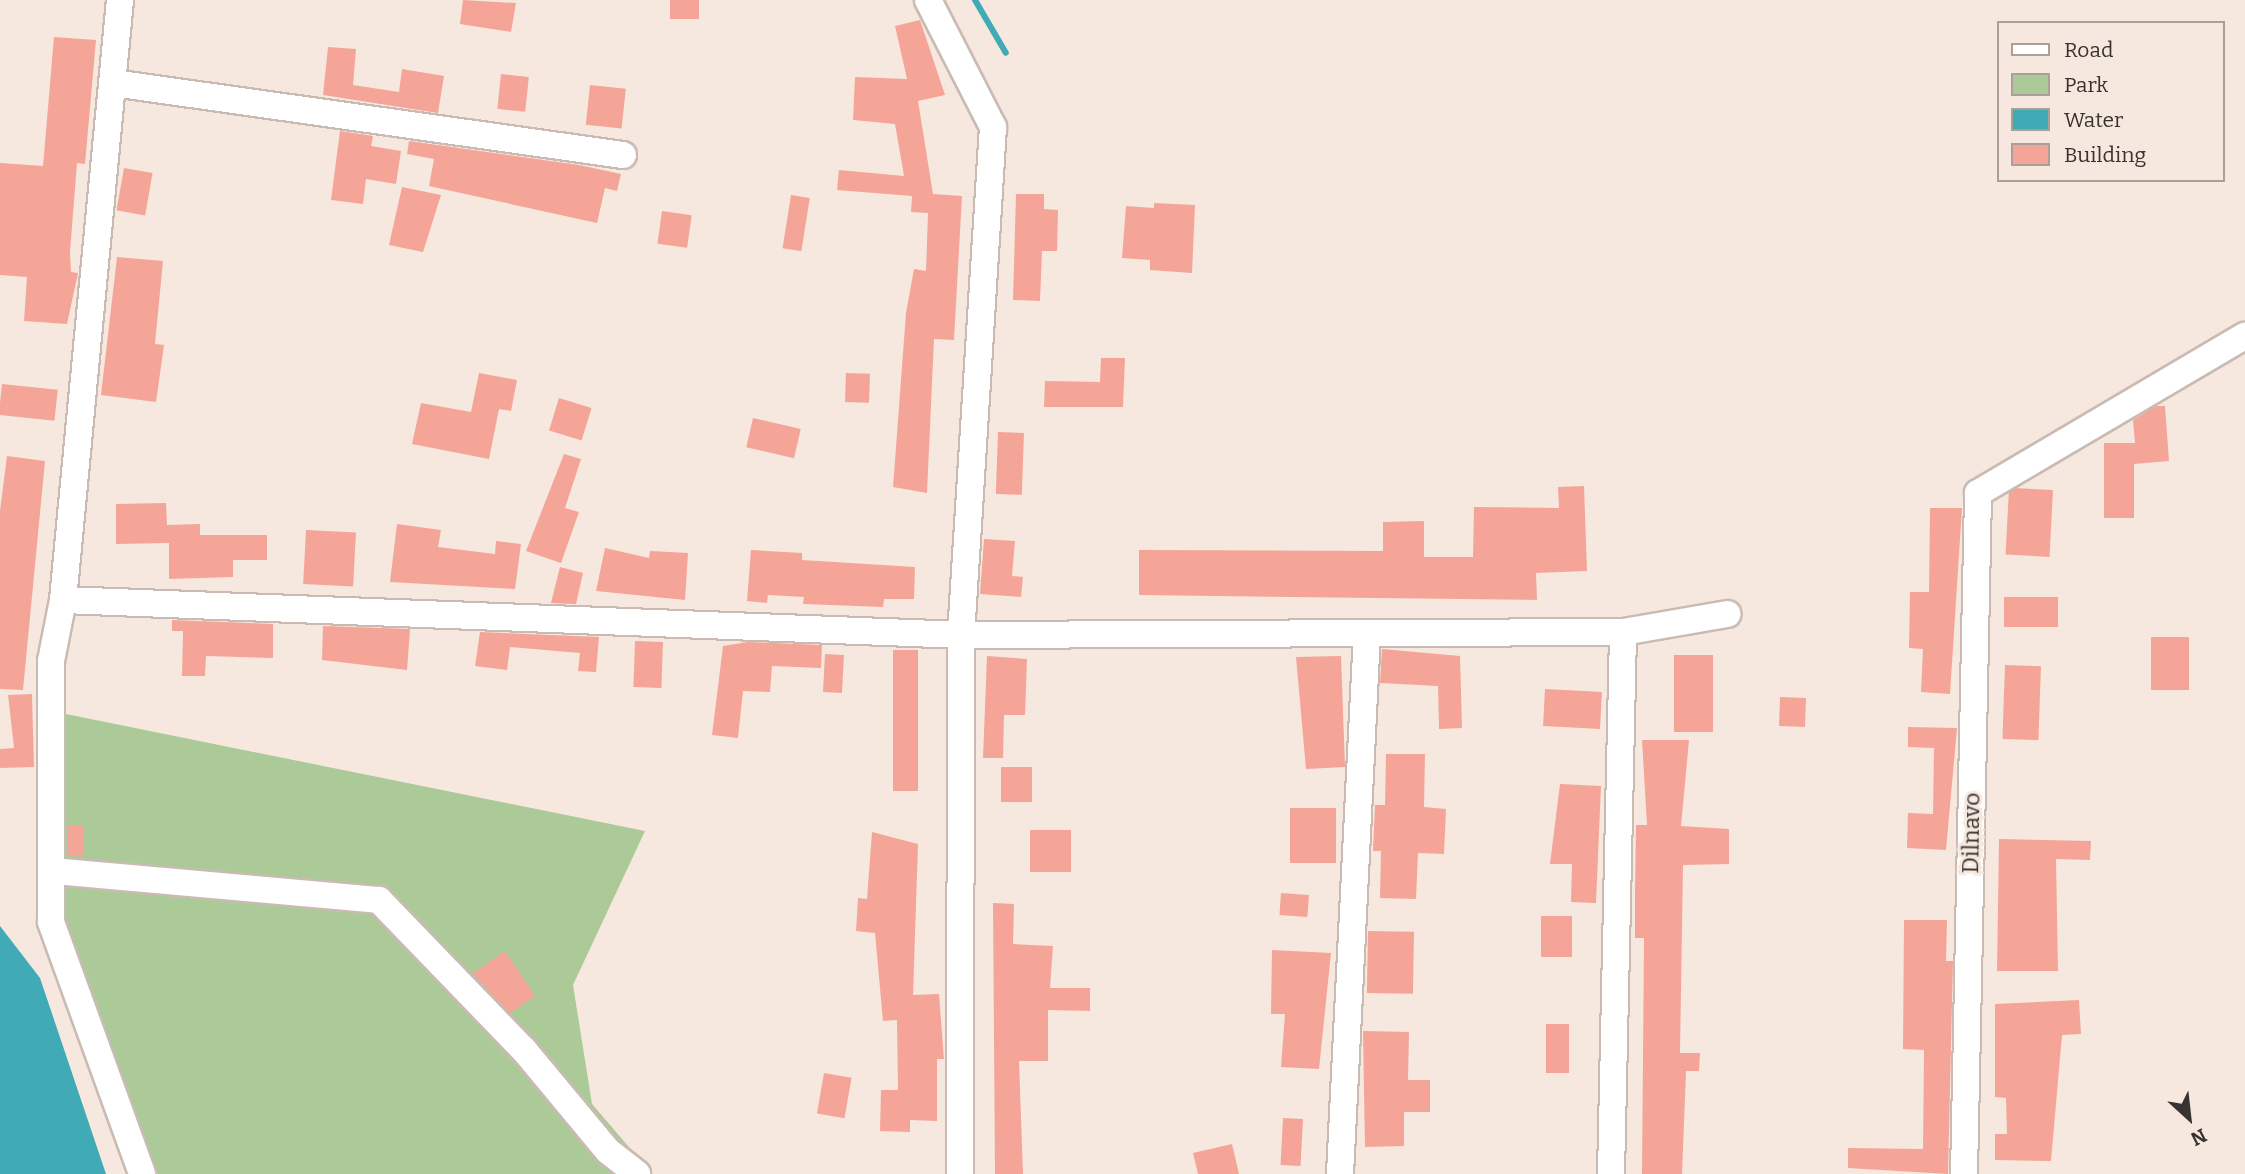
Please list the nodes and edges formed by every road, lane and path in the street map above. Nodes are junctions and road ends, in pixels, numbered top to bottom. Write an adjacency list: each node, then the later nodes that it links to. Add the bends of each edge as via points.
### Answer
1 (120, 0): 3 (street)
2 (928, 0): 10 (street, via 993,127)
3 (113, 83): 4 (street); 6 (street)
4 (623, 155)
5 (2245, 336): 17 (street, Dilnavo, via 1978,493)
6 (63, 600): 10 (street); 12 (street, via 51,661 51,922)
7 (1727, 614): 8 (street)
8 (1623, 632): 9 (street); 16 (street)
9 (1367, 634): 10 (street); 15 (street)
10 (961, 635): 14 (street)
11 (65, 873): 13 (street, via 379,900 524,1049 608,1151)
12 (142, 1174)
13 (637, 1174)
14 (960, 1174)
15 (1340, 1174)
16 (1611, 1174)
17 (1964, 1174)

